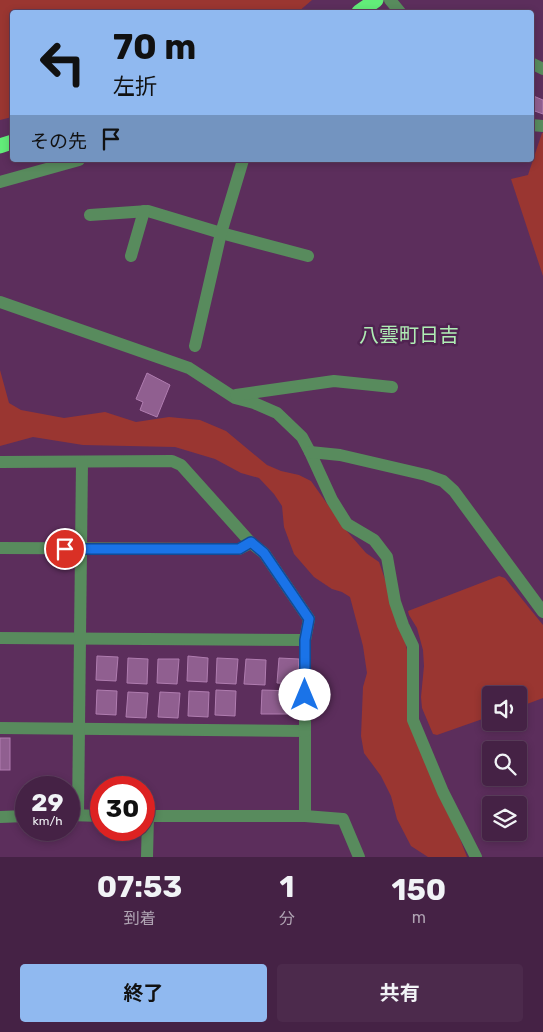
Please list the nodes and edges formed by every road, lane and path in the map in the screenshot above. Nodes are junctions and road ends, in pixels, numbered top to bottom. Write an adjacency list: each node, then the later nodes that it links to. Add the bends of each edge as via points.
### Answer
1 (376, 0): 3 (highway)
2 (390, 0): 4 (street)
3 (362, 10)
4 (398, 10)
5 (72, 162): 7 (street)
6 (242, 162): 10 (street)
7 (0, 182)
8 (144, 211): 9 (street); 10 (street); 11 (street)
9 (90, 215)
10 (221, 233): 12 (street); 14 (street)
11 (131, 256)
12 (308, 256)
13 (0, 302): 16 (street, via 190,368)
14 (195, 346)
15 (392, 387): 16 (street, via 334,381)
16 (231, 396): 17 (street, via 277,413 302,437)
17 (310, 452): 23 (street, via 340,455 443,481 454,491); 38 (street, via 347,524 374,540 387,557 395,602 413,646 413,720 443,792)
18 (0, 462): 19 (street)
19 (82, 462): 20 (street, via 172,461 181,465); 22 (street)
20 (251, 542): 22 (street, via 239,549); 26 (street, via 264,553 309,619)
21 (0, 548): 22 (street)
22 (81, 549): 25 (street)
23 (543, 612)
24 (0, 638): 25 (street)
25 (80, 640): 26 (street); 28 (street)
26 (305, 640): 29 (street)
27 (0, 728): 28 (street)
28 (80, 729): 29 (street); 30 (street)
29 (305, 731): 33 (street)
30 (77, 776)
31 (15, 816): 34 (street)
32 (155, 816): 33 (street)
33 (305, 816): 37 (street, via 343,818)
34 (0, 817)
35 (147, 841): 36 (street)
36 (147, 857)
37 (359, 857)
38 (476, 857)

